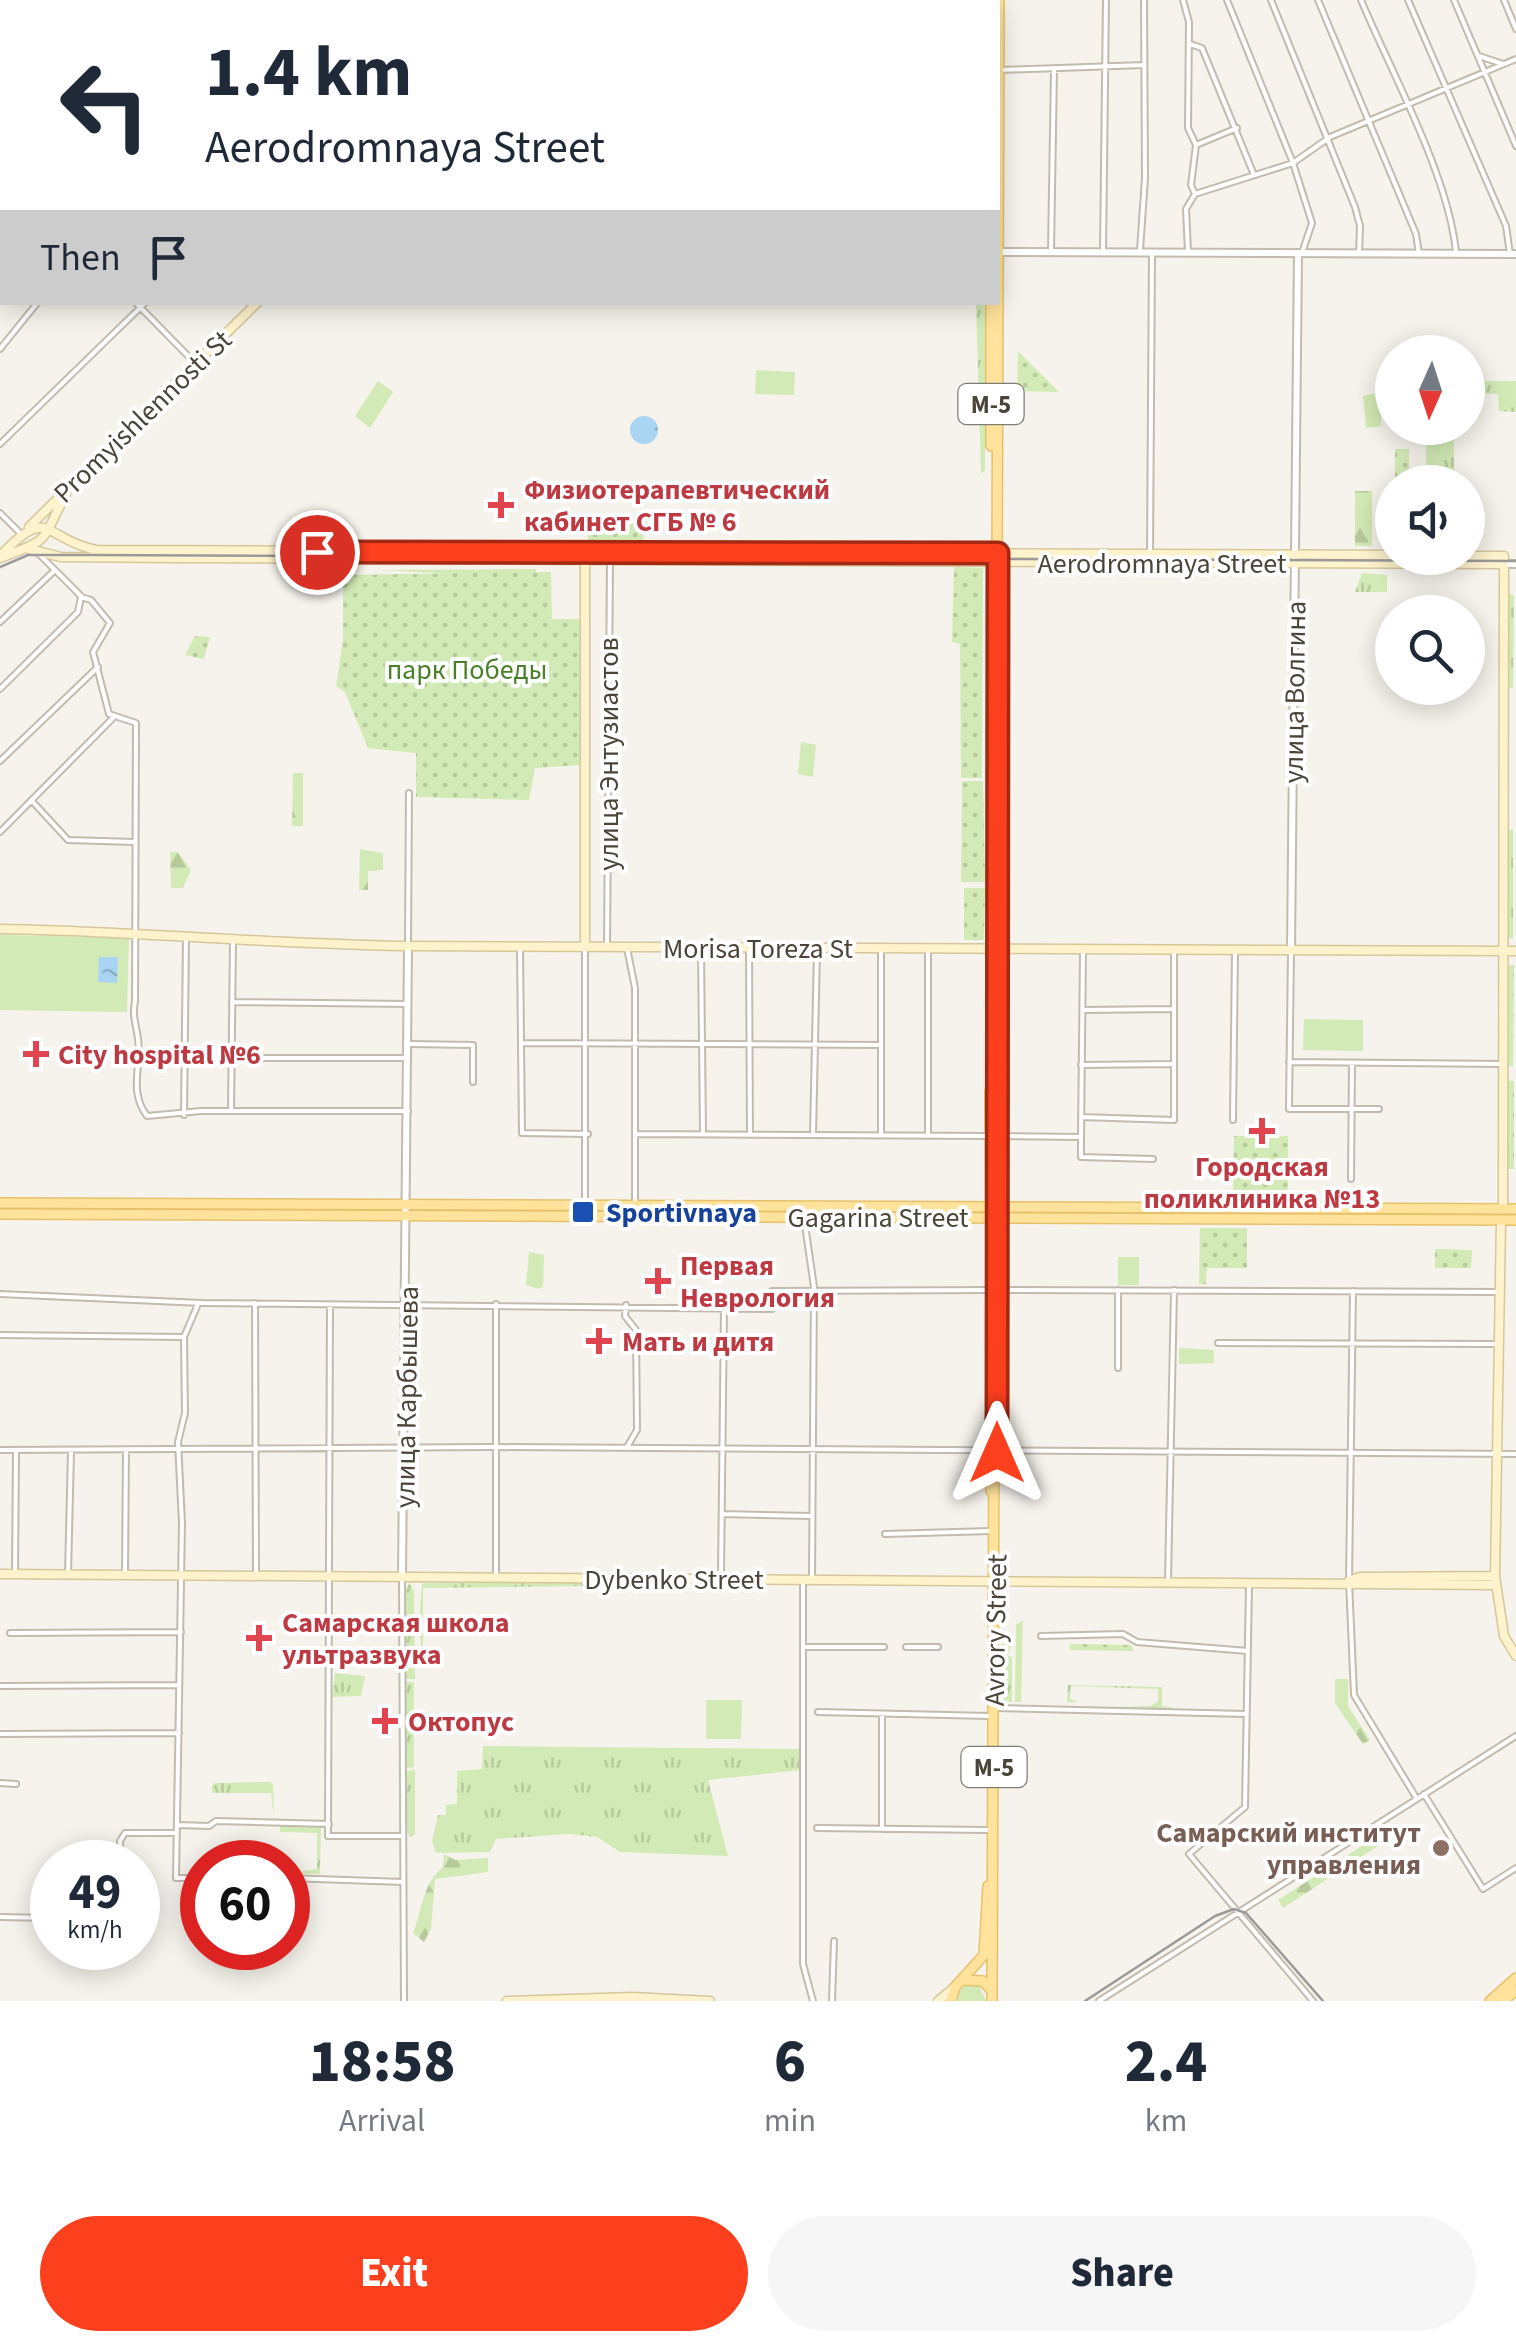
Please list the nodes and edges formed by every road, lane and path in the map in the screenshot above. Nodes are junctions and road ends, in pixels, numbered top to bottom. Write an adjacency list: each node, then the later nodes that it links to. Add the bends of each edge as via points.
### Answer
1 (1106, 0): 16 (street)
2 (1144, 0): 17 (street)
3 (1184, 0): 12 (street)
4 (1227, 0): 28 (street, улица Волгина)
5 (1270, 0): 25 (street)
6 (1318, 0): 23 (street)
7 (1361, 0): 22 (street)
8 (1408, 0): 21 (street)
9 (1454, 0): 13 (street)
10 (1504, 0): 11 (street)
11 (1516, 29)
12 (1189, 44): 24 (street, via 1202,48); 26 (street, via 1188,128)
13 (1477, 54): 15 (street); 20 (street)
14 (1516, 59): 15 (street)
15 (1508, 63): 20 (street)
16 (1104, 66): 17 (street); 19 (street); 33 (street)
17 (1144, 66): 34 (street)
18 (1000, 70): 19 (street)
19 (1054, 70): 32 (street)
20 (1485, 75): 21 (street); 27 (street)
21 (1446, 92): 22 (street); 41 (street)
22 (1406, 108): 23 (street); 40 (street, via 1453,224)
23 (1368, 122): 25 (street); 39 (street)
24 (1236, 128): 26 (street); 29 (street)
25 (1330, 138): 28 (street); 38 (street, via 1360,226)
26 (1196, 145): 30 (street)
27 (1516, 146)
28 (1293, 163): 29 (street); 37 (street, улица Волгина, via 1312,223)
29 (1254, 175): 30 (street)
30 (1195, 194): 36 (street, via 1186,209)
31 (1000, 252): 32 (street)
32 (1052, 252): 33 (street)
33 (1103, 252): 34 (street)
34 (1140, 252): 35 (street)
35 (1152, 252): 36 (street); 62 (street)
36 (1188, 252): 37 (street)
37 (1300, 253): 38 (street); 64 (street, улица Волгина)
38 (1360, 254): 39 (street)
39 (1419, 254): 40 (street)
40 (1456, 254): 41 (street)
41 (1513, 254)
42 (36, 305): 49 (street)
43 (138, 305): 48 (street)
44 (144, 305): 48 (street)
45 (255, 305): 50 (main road, Promyishlennosti St)
46 (991, 305): 61 (main road, Avrory Street / М-5)
47 (997, 305): 61 (main road, Avrory Street / М-5)
48 (141, 308): 50 (street); 51 (street)
49 (0, 349)
50 (195, 363): 52 (main road, Promyishlennosti St)
51 (0, 444)
52 (70, 486): 54 (main road); 55 (main road, Promyishlennosti St)
53 (0, 513): 55 (street)
54 (51, 530): 55 (main road, Aerodromnaya Street); 56 (main road); 61 (main road, Aerodromnaya Street, via 104,550)
55 (24, 532): 56 (main road, via 42,530); 57 (main road, via 18,545); 60 (main road, Promyishlennosti St)
56 (42, 541): 57 (main road)
57 (31, 550): 60 (main road, Promyishlennosti St); 65 (main road, Aerodromnaya Street, via 92,558); 69 (street)
58 (1375, 556): 64 (main road, Aerodromnaya Street)
59 (1516, 556): 67 (street, Aerodromnaya Street)
60 (0, 557)
61 (995, 557): 62 (main road, Aerodromnaya Street); 66 (main road, Aerodromnaya Street); 96 (main road, Avrory Street / М-5)
62 (1150, 558): 64 (main road, Aerodromnaya Street)
63 (1485, 558): 67 (main road, Aerodromnaya Street)
64 (1295, 559): 67 (main road, Aerodromnaya Street); 100 (street, улица Волгина)
65 (585, 560): 66 (main road, Aerodromnaya Street); 88 (main road, улица Энтузиастов)
66 (610, 560): 89 (street, улица Энтузиастов)
67 (1504, 560): 68 (street, Aerodromnaya Street); 72 (main road)
68 (1516, 564)
69 (54, 571): 71 (street); 73 (street)
70 (1516, 594): 72 (main road)
71 (82, 596): 74 (street, via 110,623 93,652); 75 (street, via 78,612)
72 (1504, 596): 101 (main road)
73 (0, 622)
74 (99, 666): 76 (street); 77 (street)
75 (0, 689)
76 (114, 717): 79 (street); 81 (street, via 136,722)
77 (0, 761)
78 (409, 793): 86 (street, улица Карбышева)
79 (31, 800): 80 (street); 81 (street, via 68,840)
80 (0, 832)
81 (134, 842): 83 (street)
82 (0, 929): 83 (main road, Morisa Toreza St)
83 (135, 932): 84 (main road, Morisa Toreza St); 129 (street, via 130,1017 138,1104 147,1116)
84 (186, 938): 85 (main road, Morisa Toreza St); 129 (street)
85 (232, 943): 86 (main road, Morisa Toreza St); 103 (street)
86 (408, 946): 87 (main road, Morisa Toreza St); 104 (street, улица Карбышева)
87 (520, 947): 88 (main road, Morisa Toreza St); 111 (street)
88 (585, 947): 89 (main road, Morisa Toreza St); 107 (street)
89 (608, 948): 90 (main road, Morisa Toreza St)
90 (627, 948): 91 (main road, Morisa Toreza St); 112 (street)
91 (701, 948): 92 (main road, Morisa Toreza St); 108 (street)
92 (749, 948): 93 (main road, Morisa Toreza St); 109 (street)
93 (816, 948): 94 (main road, Morisa Toreza St); 113 (street)
94 (881, 948): 95 (main road, Morisa Toreza St); 114 (street)
95 (928, 948): 96 (main road, Morisa Toreza St); 138 (street)
96 (992, 949): 97 (main road, Morisa Toreza St); 139 (main road, Avrory Street / М-5)
97 (1082, 949): 98 (main road, Morisa Toreza St); 105 (street)
98 (1174, 950): 99 (main road, Morisa Toreza St); 106 (street)
99 (1235, 950): 100 (main road, Morisa Toreza St); 131 (street)
100 (1291, 950): 101 (main road, Morisa Toreza St); 117 (street)
101 (1503, 951): 102 (main road, Morisa Toreza St); 121 (main road)
102 (1516, 951)
103 (232, 1002): 104 (street); 115 (street)
104 (408, 1004): 110 (street, улица Карбышева)
105 (1082, 1010): 106 (street); 119 (street)
106 (1173, 1010): 120 (street)
107 (584, 1042): 111 (street); 112 (street); 132 (street)
108 (700, 1043): 109 (street); 112 (street); 134 (street)
109 (750, 1043): 113 (street); 135 (street)
110 (408, 1044): 116 (street, улица Карбышева); 124 (street, via 474,1045)
111 (522, 1044): 132 (street, via 522,1133)
112 (636, 1044): 133 (street)
113 (815, 1045): 114 (street); 136 (street)
114 (881, 1045): 137 (street)
115 (232, 1058): 116 (street); 127 (street)
116 (408, 1058): 128 (street, улица Карбышева)
117 (1290, 1062): 118 (street); 125 (street, via 1288,1109)
118 (1352, 1063): 121 (street); 125 (street)
119 (1082, 1064): 120 (street); 130 (street)
120 (1172, 1064): 130 (street, via 1174,1120)
121 (1504, 1064): 123 (main road)
122 (1516, 1074): 123 (main road)
123 (1504, 1075): 151 (main road)
124 (473, 1082)
125 (1350, 1109): 126 (street); 142 (street)
126 (1379, 1109)
127 (231, 1111): 128 (street); 129 (street)
128 (408, 1112): 147 (street, улица Карбышева)
129 (184, 1116)
130 (1080, 1117): 140 (street)
131 (1233, 1120)
132 (588, 1134): 144 (street)
133 (635, 1134): 134 (street); 148 (street)
134 (703, 1134): 135 (street)
135 (750, 1135): 136 (street)
136 (813, 1135): 137 (street)
137 (880, 1136): 138 (street)
138 (928, 1136): 139 (street)
139 (994, 1136): 140 (street); 149 (main road, Avrory Street / М-5)
140 (1080, 1137): 141 (street, via 1081,1157)
141 (1154, 1159)
142 (1351, 1179)
143 (0, 1204): 146 (main road, Gagarina Street)
144 (586, 1206): 147 (main road, Gagarina Street); 148 (main road, Gagarina Street)
145 (1516, 1208): 151 (main road, Gagarina Street)
146 (387, 1210): 147 (main road, Gagarina Street); 150 (main road, Gagarina Street)
147 (407, 1210): 148 (main road, Gagarina Street); 164 (street, улица Карбышева)
148 (635, 1211): 149 (main road, Gagarina Street); 152 (main road, Gagarina Street)
149 (994, 1212): 151 (main road, Gagarina Street); 152 (main road, Gagarina Street); 155 (main road, Avrory Street / М-5)
150 (0, 1214)
151 (1502, 1214): 153 (main road, Gagarina Street); 159 (main road)
152 (804, 1218): 154 (street)
153 (1516, 1220)
154 (814, 1288): 155 (street); 167 (street, via 772,1291 772,1309); 184 (street)
155 (998, 1290): 156 (street); 186 (main road, Avrory Street / М-5)
156 (1118, 1290): 157 (street); 173 (street)
157 (1174, 1290): 158 (street); 187 (street)
158 (1353, 1291): 159 (street); 171 (street)
159 (1500, 1292): 172 (main road)
160 (0, 1294): 161 (street)
161 (198, 1302): 162 (street); 169 (street)
162 (255, 1303): 163 (street); 182 (street)
163 (330, 1303): 164 (street); 174 (street)
164 (408, 1304): 165 (street); 176 (street, улица Карбышева)
165 (496, 1304): 166 (street); 183 (street)
166 (626, 1305): 167 (street); 177 (street, via 625,1316 636,1330 637,1430)
167 (724, 1307): 175 (street)
168 (0, 1335): 169 (street)
169 (184, 1337): 181 (street)
170 (1218, 1343): 171 (street)
171 (1352, 1344): 172 (street); 188 (street)
172 (1499, 1344): 189 (main road)
173 (1118, 1368)
174 (328, 1448): 176 (street); 182 (street); 202 (street)
175 (722, 1448): 177 (street); 184 (street); 191 (street)
176 (406, 1449): 183 (street); 203 (street, улица Карбышева)
177 (625, 1449): 183 (street)
178 (0, 1450): 179 (street)
179 (16, 1450): 180 (street); 196 (street)
180 (72, 1450): 185 (street); 197 (street)
181 (179, 1450): 182 (street); 185 (street); 200 (street)
182 (258, 1450): 201 (street)
183 (498, 1450): 204 (street)
184 (813, 1450): 186 (street); 192 (street)
185 (126, 1451): 199 (street)
186 (994, 1453): 187 (street); 193 (main road, Avrory Street / М-5); 206 (main road, Avrory Street / М-5)
187 (1171, 1454): 188 (street); 207 (street)
188 (1349, 1454): 189 (street); 209 (street)
189 (1497, 1454): 190 (street); 210 (main road)
190 (1516, 1454)
191 (722, 1514): 192 (street); 198 (street)
192 (811, 1516): 205 (street)
193 (991, 1531): 194 (street); 206 (main road, Avrory Street / М-5)
194 (885, 1534)
195 (0, 1574): 196 (main road, Dybenko Street)
196 (15, 1574): 197 (main road, Dybenko Street)
197 (68, 1574): 199 (main road, Dybenko Street)
198 (720, 1574): 204 (main road, Dybenko Street); 205 (main road, Dybenko Street)
199 (125, 1575): 200 (main road, Dybenko Street)
200 (181, 1576): 201 (main road, Dybenko Street); 211 (street)
201 (256, 1576): 202 (main road, Dybenko Street)
202 (327, 1576): 203 (main road, Dybenko Street); 233 (street)
203 (402, 1577): 204 (main road, Dybenko Street); 239 (street, улица Карбышева)
204 (496, 1578)
205 (807, 1579): 206 (main road, Dybenko Street); 214 (street)
206 (993, 1580): 207 (main road, Dybenko Street); 223 (main road, Avrory Street / М-5)
207 (1168, 1580): 208 (main road, Dybenko Street)
208 (1250, 1581): 209 (main road, Dybenko Street); 218 (street)
209 (1354, 1581): 210 (main road, Dybenko Street); 232 (street, via 1354,1694)
210 (1495, 1581): 219 (main road, via 1504,1636)
211 (181, 1632): 212 (street); 220 (street)
212 (10, 1633)
213 (1041, 1636): 218 (street, via 1123,1634 1137,1642)
214 (803, 1647): 215 (street); 258 (street, via 803,1964)
215 (884, 1647)
216 (906, 1647): 217 (street)
217 (938, 1647)
218 (1248, 1651): 225 (street)
219 (1516, 1656)
220 (179, 1685): 221 (street); 227 (street)
221 (0, 1686)
222 (818, 1712): 224 (street)
223 (992, 1712): 224 (street); 225 (street); 237 (main road, Avrory Street / М-5); 251 (main road, Avrory Street / М-5)
224 (882, 1714): 236 (street)
225 (1246, 1714): 245 (street, via 1245,1807 1189,1854)
226 (0, 1734): 227 (street)
227 (178, 1734): 234 (street)
228 (1516, 1736): 231 (street)
229 (0, 1783): 230 (street)
230 (16, 1784)
231 (1424, 1794): 232 (street); 241 (street, via 1483,1889)
232 (1417, 1799): 245 (street)
233 (329, 1824): 234 (street); 239 (street, via 328,1836)
234 (177, 1825): 238 (street)
235 (817, 1828): 236 (street)
236 (882, 1829): 237 (street)
237 (988, 1830): 249 (main road, Avrory Street / М-5, via 986,1947)
238 (177, 1833): 240 (street, via 124,1833); 242 (street)
239 (402, 1836): 244 (street, улица Карбышева)
240 (120, 1840)
241 (1516, 1868)
242 (180, 1878)
243 (310, 1879): 244 (street)
244 (403, 1882): 255 (street, улица Карбышева)
245 (1237, 1913): 254 (street); 262 (street)
246 (0, 1916): 247 (street)
247 (30, 1917)
248 (834, 1941): 259 (street)
249 (959, 1983): 251 (main road, via 982,1981); 260 (main road); 261 (main road, М-5)
250 (1516, 1984): 263 (main road); 264 (main road)
251 (992, 1997)
252 (572, 1999): 253 (main road); 256 (main road)
253 (645, 1999): 257 (main road)
254 (1312, 2000)
255 (404, 2001)
256 (507, 2001)
257 (710, 2001)
258 (812, 2001)
259 (832, 2001)
260 (938, 2001)
261 (951, 2001)
262 (1099, 2001)
263 (1493, 2001)
264 (1504, 2001)

